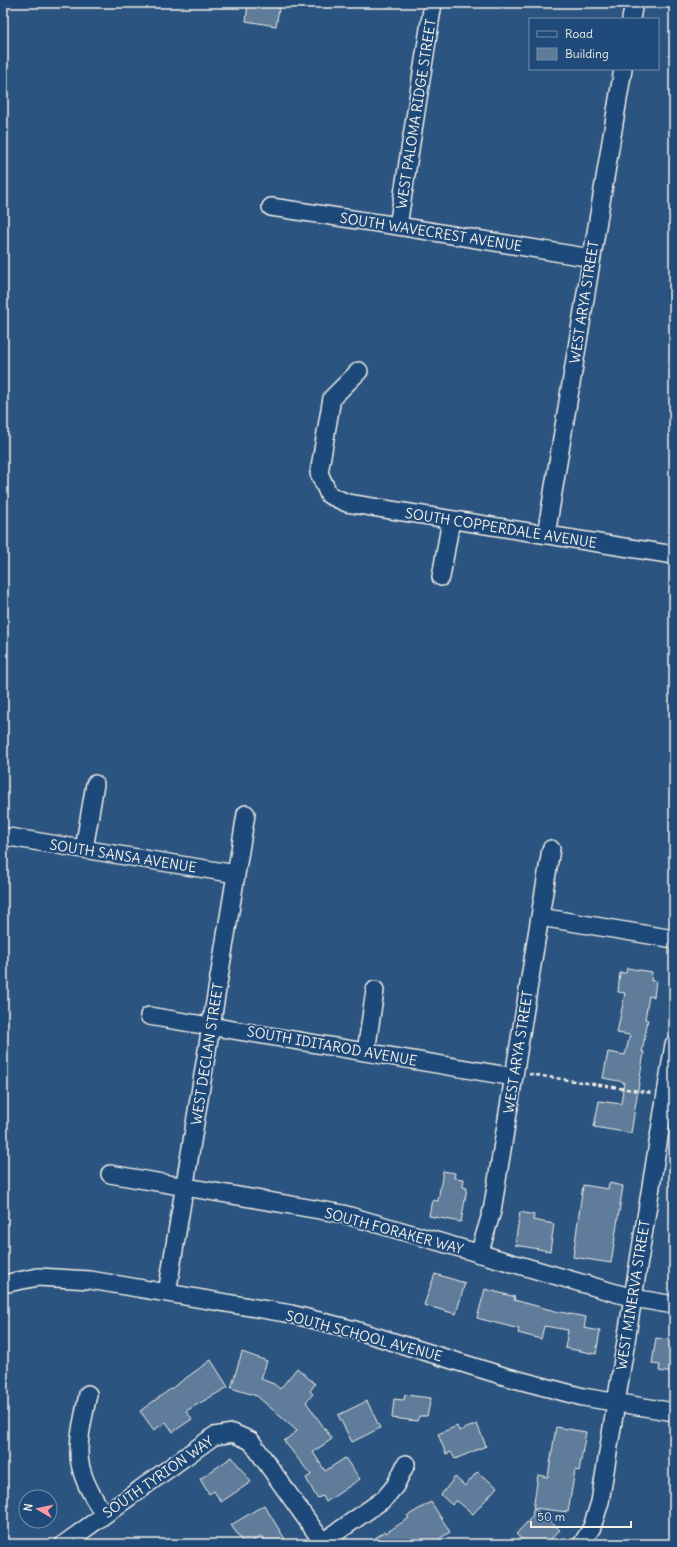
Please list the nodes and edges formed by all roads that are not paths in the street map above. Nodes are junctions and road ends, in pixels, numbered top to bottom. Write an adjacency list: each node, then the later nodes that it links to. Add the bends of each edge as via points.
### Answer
1 (434, 3): 6 (street, WEST PALOMA RIDGE STREET)
2 (634, 3): 3 (street)
3 (631, 18)
4 (622, 70): 7 (street, WEST ARYA STREET)
5 (270, 207): 6 (street, SOUTH WAVECREST AVENUE)
6 (398, 226): 7 (street, SOUTH WAVECREST AVENUE)
7 (591, 258): 10 (street, WEST ARYA STREET)
8 (359, 371): 9 (street, SOUTH COPPERDALE AVENUE, via 332,398 319,473 329,495 348,503)
9 (451, 520): 10 (street, SOUTH COPPERDALE AVENUE); 12 (street)
10 (546, 535): 11 (street, SOUTH COPPERDALE AVENUE)
11 (674, 555)
12 (441, 577)
13 (95, 784): 16 (street)
14 (246, 814): 18 (street, WEST DECLAN STREET)
15 (10, 837): 16 (street, SOUTH SANSA AVENUE)
16 (84, 849): 18 (street, SOUTH SANSA AVENUE)
17 (551, 849): 19 (street, WEST ARYA STREET)
18 (236, 874): 23 (street, WEST DECLAN STREET)
19 (540, 917): 20 (street); 26 (street, WEST ARYA STREET)
20 (674, 939)
21 (375, 990): 25 (street)
22 (149, 1016): 23 (street, SOUTH IDITAROD AVENUE)
23 (211, 1026): 25 (street, SOUTH IDITAROD AVENUE); 28 (street, WEST DECLAN STREET)
24 (674, 1044): 32 (street, WEST MINERVA STREET)
25 (366, 1052): 26 (street, SOUTH IDITAROD AVENUE)
26 (520, 1075): 29 (street, WEST ARYA STREET, via 492,1211)
27 (110, 1174): 28 (street, SOUTH FORAKER WAY)
28 (185, 1187): 29 (street, SOUTH FORAKER WAY, via 343,1214); 31 (street, WEST DECLAN STREET)
29 (479, 1254): 32 (street, SOUTH FORAKER WAY)
30 (3, 1284): 31 (street, SOUTH SCHOOL AVENUE, via 38,1277 67,1278)
31 (167, 1293): 35 (street, SOUTH SCHOOL AVENUE, via 291,1314 355,1330 508,1377)
32 (633, 1298): 33 (street, SOUTH FORAKER WAY); 35 (street, WEST MINERVA STREET)
33 (674, 1305)
34 (88, 1394): 38 (street, via 79,1451 80,1467 87,1486)
35 (616, 1403): 36 (street, SOUTH SCHOOL AVENUE); 41 (street, WEST MINERVA STREET, via 600,1502 592,1527)
36 (674, 1412)
37 (406, 1464): 39 (street, via 395,1486 384,1499)
38 (104, 1515): 39 (street, SOUTH TYRION WAY, via 214,1436 233,1432 251,1441); 40 (street, SOUTH TYRION WAY)
39 (323, 1543)
40 (64, 1544)
41 (582, 1544)

